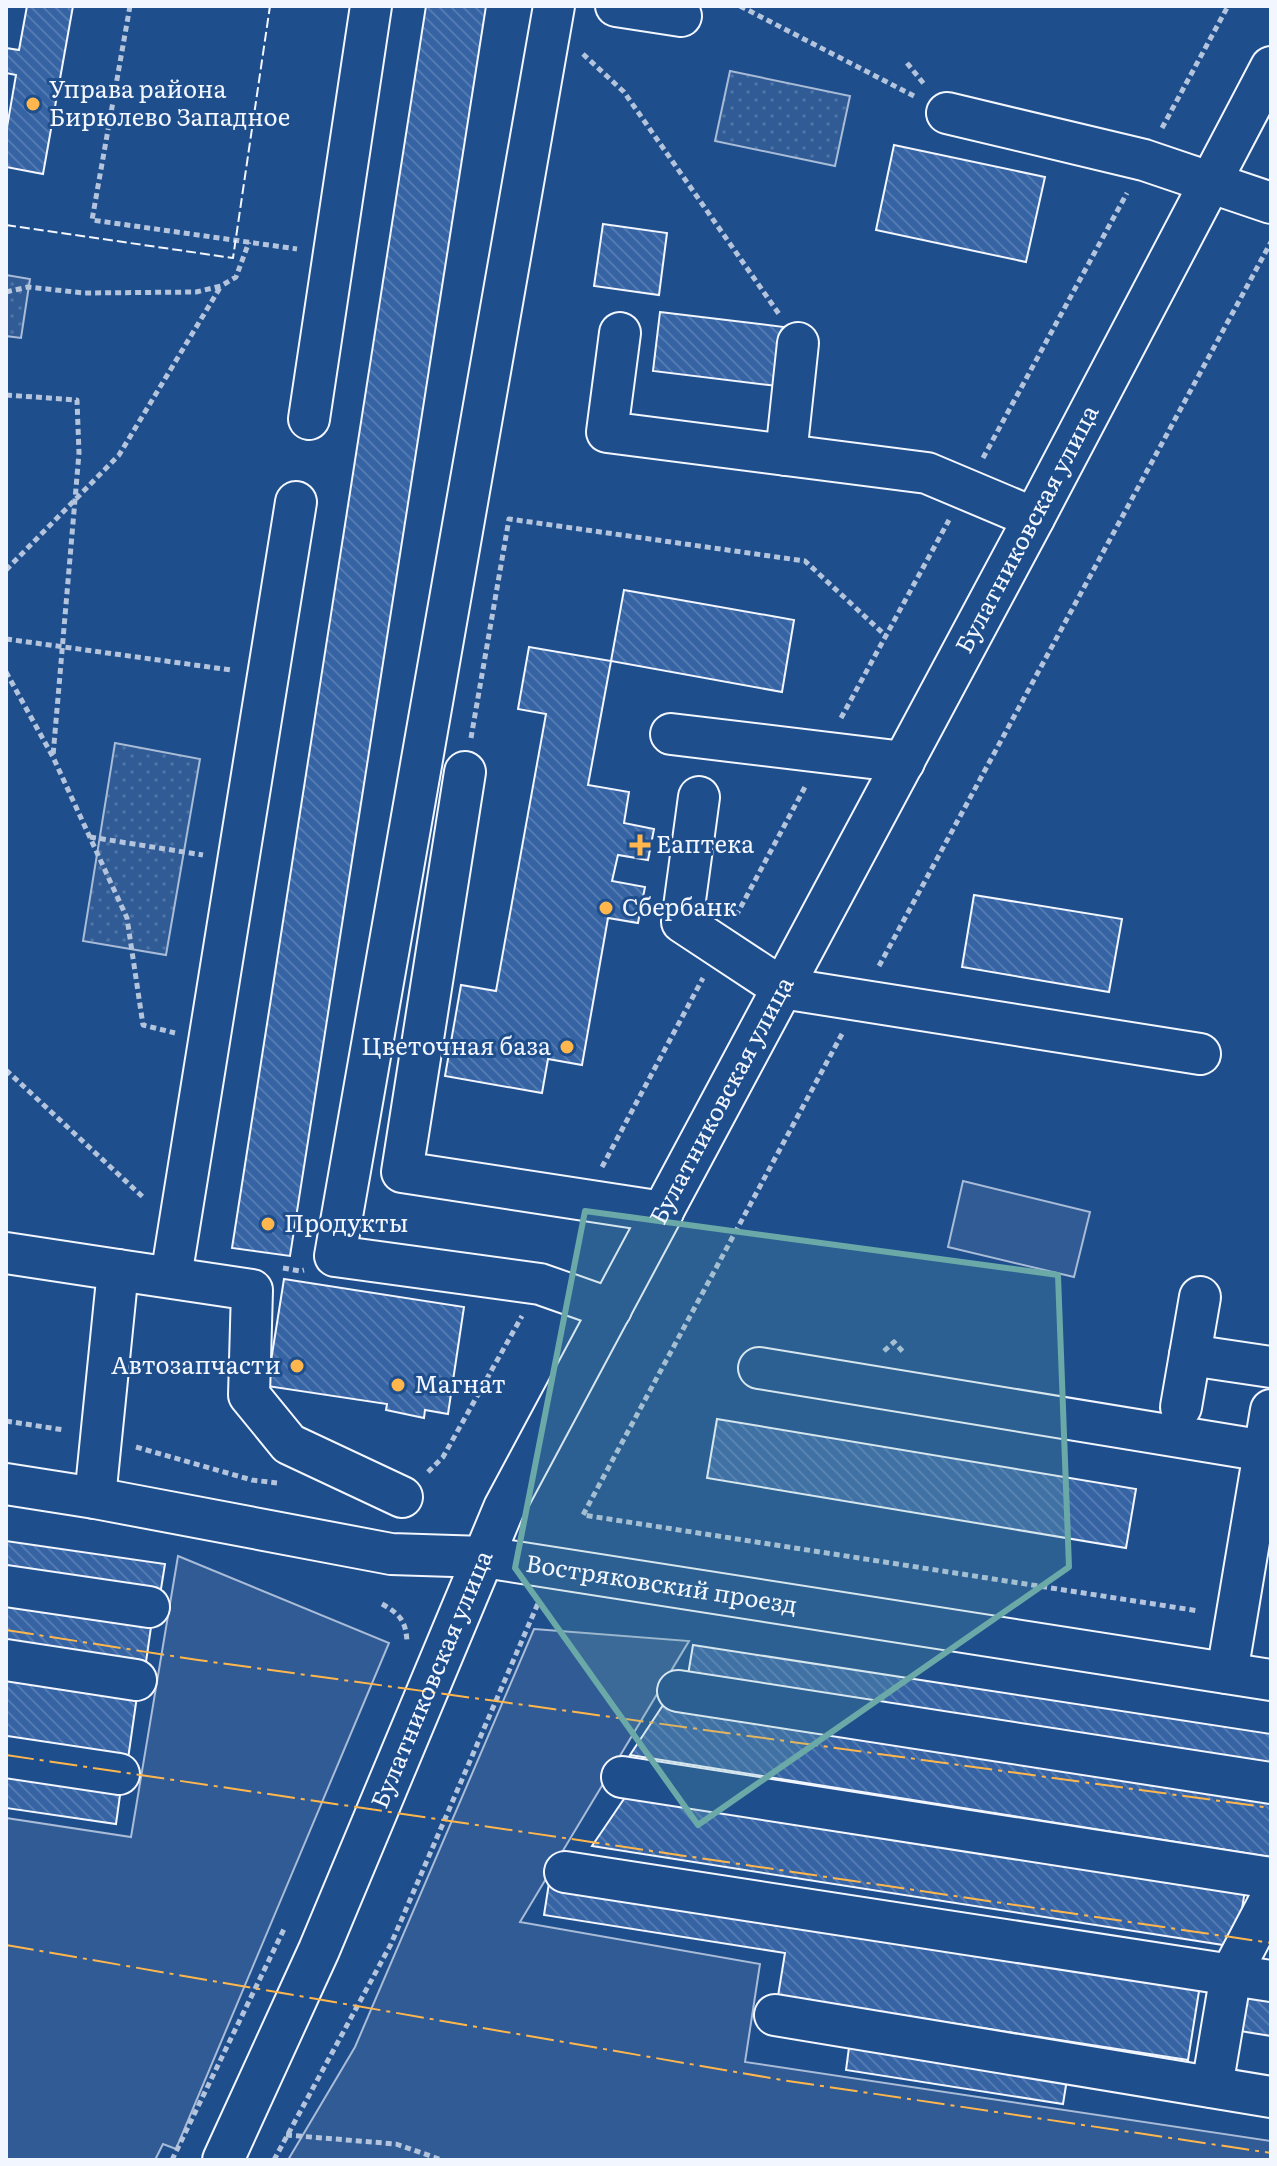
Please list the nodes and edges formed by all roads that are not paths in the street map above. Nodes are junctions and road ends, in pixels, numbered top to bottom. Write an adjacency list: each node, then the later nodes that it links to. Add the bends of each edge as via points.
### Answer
1 (371, 6): 11 (street)
2 (616, 6): 4 (street)
3 (552, 15): 26 (street, via 335,1256 540,1284)
4 (681, 16)
5 (1271, 67): 7 (street, Булатниковская улица)
6 (947, 113): 7 (street, via 1144,160)
7 (1210, 184): 8 (street); 14 (street, Булатниковская улица)
8 (1271, 203)
9 (620, 333): 12 (street, via 607,432)
10 (798, 343): 12 (street)
11 (309, 419)
12 (786, 455): 14 (street, via 927,473)
13 (296, 502): 24 (street)
14 (1034, 518): 16 (street, Булатниковская улица)
15 (671, 734): 16 (street)
16 (904, 762): 19 (street, Булатниковская улица)
17 (465, 772): 21 (street, via 402,1172)
18 (699, 797): 19 (street, via 682,922)
19 (782, 988): 20 (street); 21 (street, Булатниковская улица)
20 (1200, 1054)
21 (663, 1212): 26 (street, Булатниковская улица)
22 (6, 1253): 23 (street)
23 (118, 1270): 24 (street); 35 (street)
24 (171, 1277): 34 (street, via 252,1290 249,1395 289,1444)
25 (1200, 1297): 27 (street)
26 (611, 1309): 36 (street, Булатниковская улица, via 504,1508)
27 (1190, 1355): 28 (street); 30 (street)
28 (1271, 1367)
29 (759, 1368): 32 (street)
30 (1181, 1407)
31 (1271, 1410): 32 (street)
32 (1265, 1451): 40 (street)
33 (6, 1484): 35 (street, Востряковский проезд)
34 (402, 1497)
35 (95, 1498): 36 (street, Востряковский проезд, via 391,1554)
36 (484, 1557): 40 (street, Востряковский проезд); 56 (street, Булатниковская улица, via 319,1950)
37 (6, 1586): 38 (street)
38 (149, 1607)
39 (6, 1660): 41 (street)
40 (1227, 1673): 42 (street, Востряковский проезд)
41 (136, 1680)
42 (1271, 1680)
43 (678, 1691): 47 (street)
44 (6, 1757): 45 (street)
45 (119, 1774)
46 (622, 1777): 49 (street)
47 (1271, 1783)
48 (565, 1872): 51 (street)
49 (1271, 1878)
50 (1271, 1898): 51 (street)
51 (1231, 1974): 52 (street); 54 (street)
52 (1271, 1981)
53 (775, 2015): 54 (street)
54 (1212, 2087): 55 (street)
55 (1271, 2097)
56 (223, 2160)

